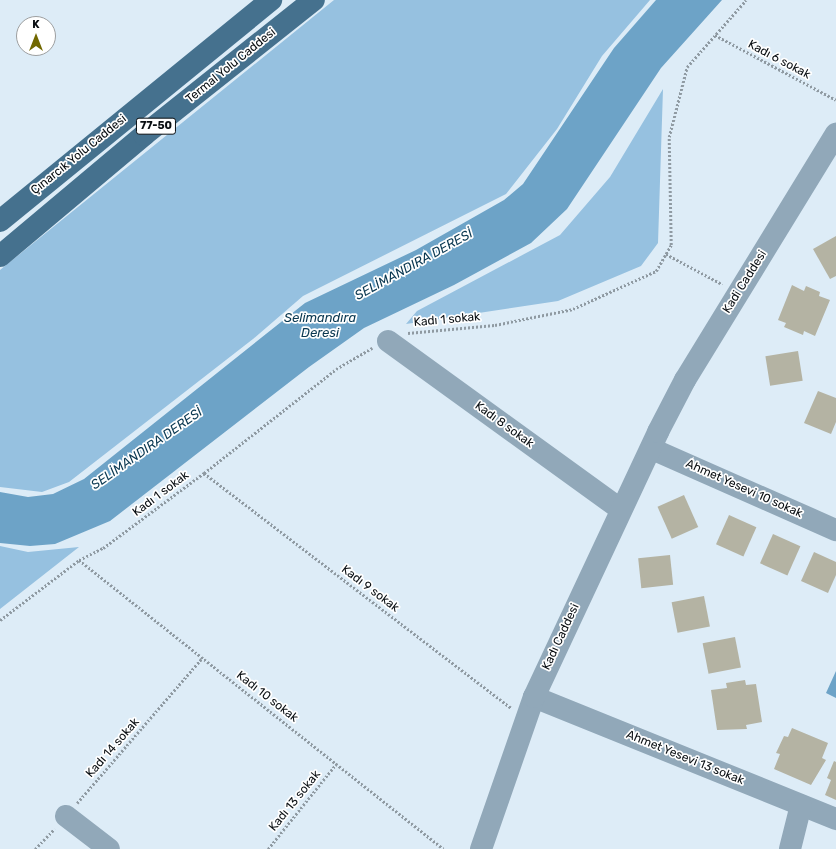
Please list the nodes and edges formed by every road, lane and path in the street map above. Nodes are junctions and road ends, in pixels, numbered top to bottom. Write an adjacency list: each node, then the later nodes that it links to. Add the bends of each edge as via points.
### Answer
1 (271, 0): 7 (main road, Çınarcık Yolu Caddesi / 77-50)
2 (314, 0): 9 (main road, Termal Yolu Caddesi / 77-50, via 144,135)
3 (746, 0): 4 (path, Kadı 1 sokak)
4 (714, 35): 5 (path, Kadı 6 sokak); 8 (path, Kadı 1 sokak, via 687,68 669,137 671,245)
5 (836, 100)
6 (836, 134): 10 (street, Kadi Caddesi)
7 (0, 221)
8 (666, 254): 10 (path); 11 (path, Kadı 1 sokak, via 656,271 573,309 495,325 409,333)
9 (0, 256)
10 (738, 293): 12 (street, Kadi Caddesi, via 685,380)
11 (388, 341): 13 (path, Kadı 1 sokak, via 368,349 336,369); 14 (street, Kadı 8 sokak)
12 (655, 440): 14 (street, Kadı Caddesi); 15 (street, Ahmet Yesevi 10 sokak)
13 (204, 473): 16 (path, Kadı 1 sokak, via 103,548); 20 (path, Kadı 9 sokak)
14 (620, 509): 19 (street, Kadı Caddesi)
15 (836, 530)
16 (79, 560): 17 (path, Kadı 1 sokak); 18 (path, Kadı 10 sokak)
17 (0, 620)
18 (202, 658): 21 (path, Kadı 10 sokak); 23 (path, Kadı 14 sokak)
19 (534, 697): 20 (street, Kadı Caddesi); 22 (street, Ahmet Yesevi 13 sokak)
20 (526, 720): 29 (street, Kadı Caddesi)
21 (336, 764): 27 (path, Kadı 13 sokak); 28 (path, Kadı 10 sokak)
22 (801, 805): 24 (street, Ahmet Yesevi 13 sokak); 30 (street)
23 (66, 816): 25 (path, Kadı 14 sokak); 26 (street)
24 (836, 819)
25 (35, 849)
26 (109, 849)
27 (268, 849)
28 (443, 849)
29 (481, 849)
30 (790, 849)

